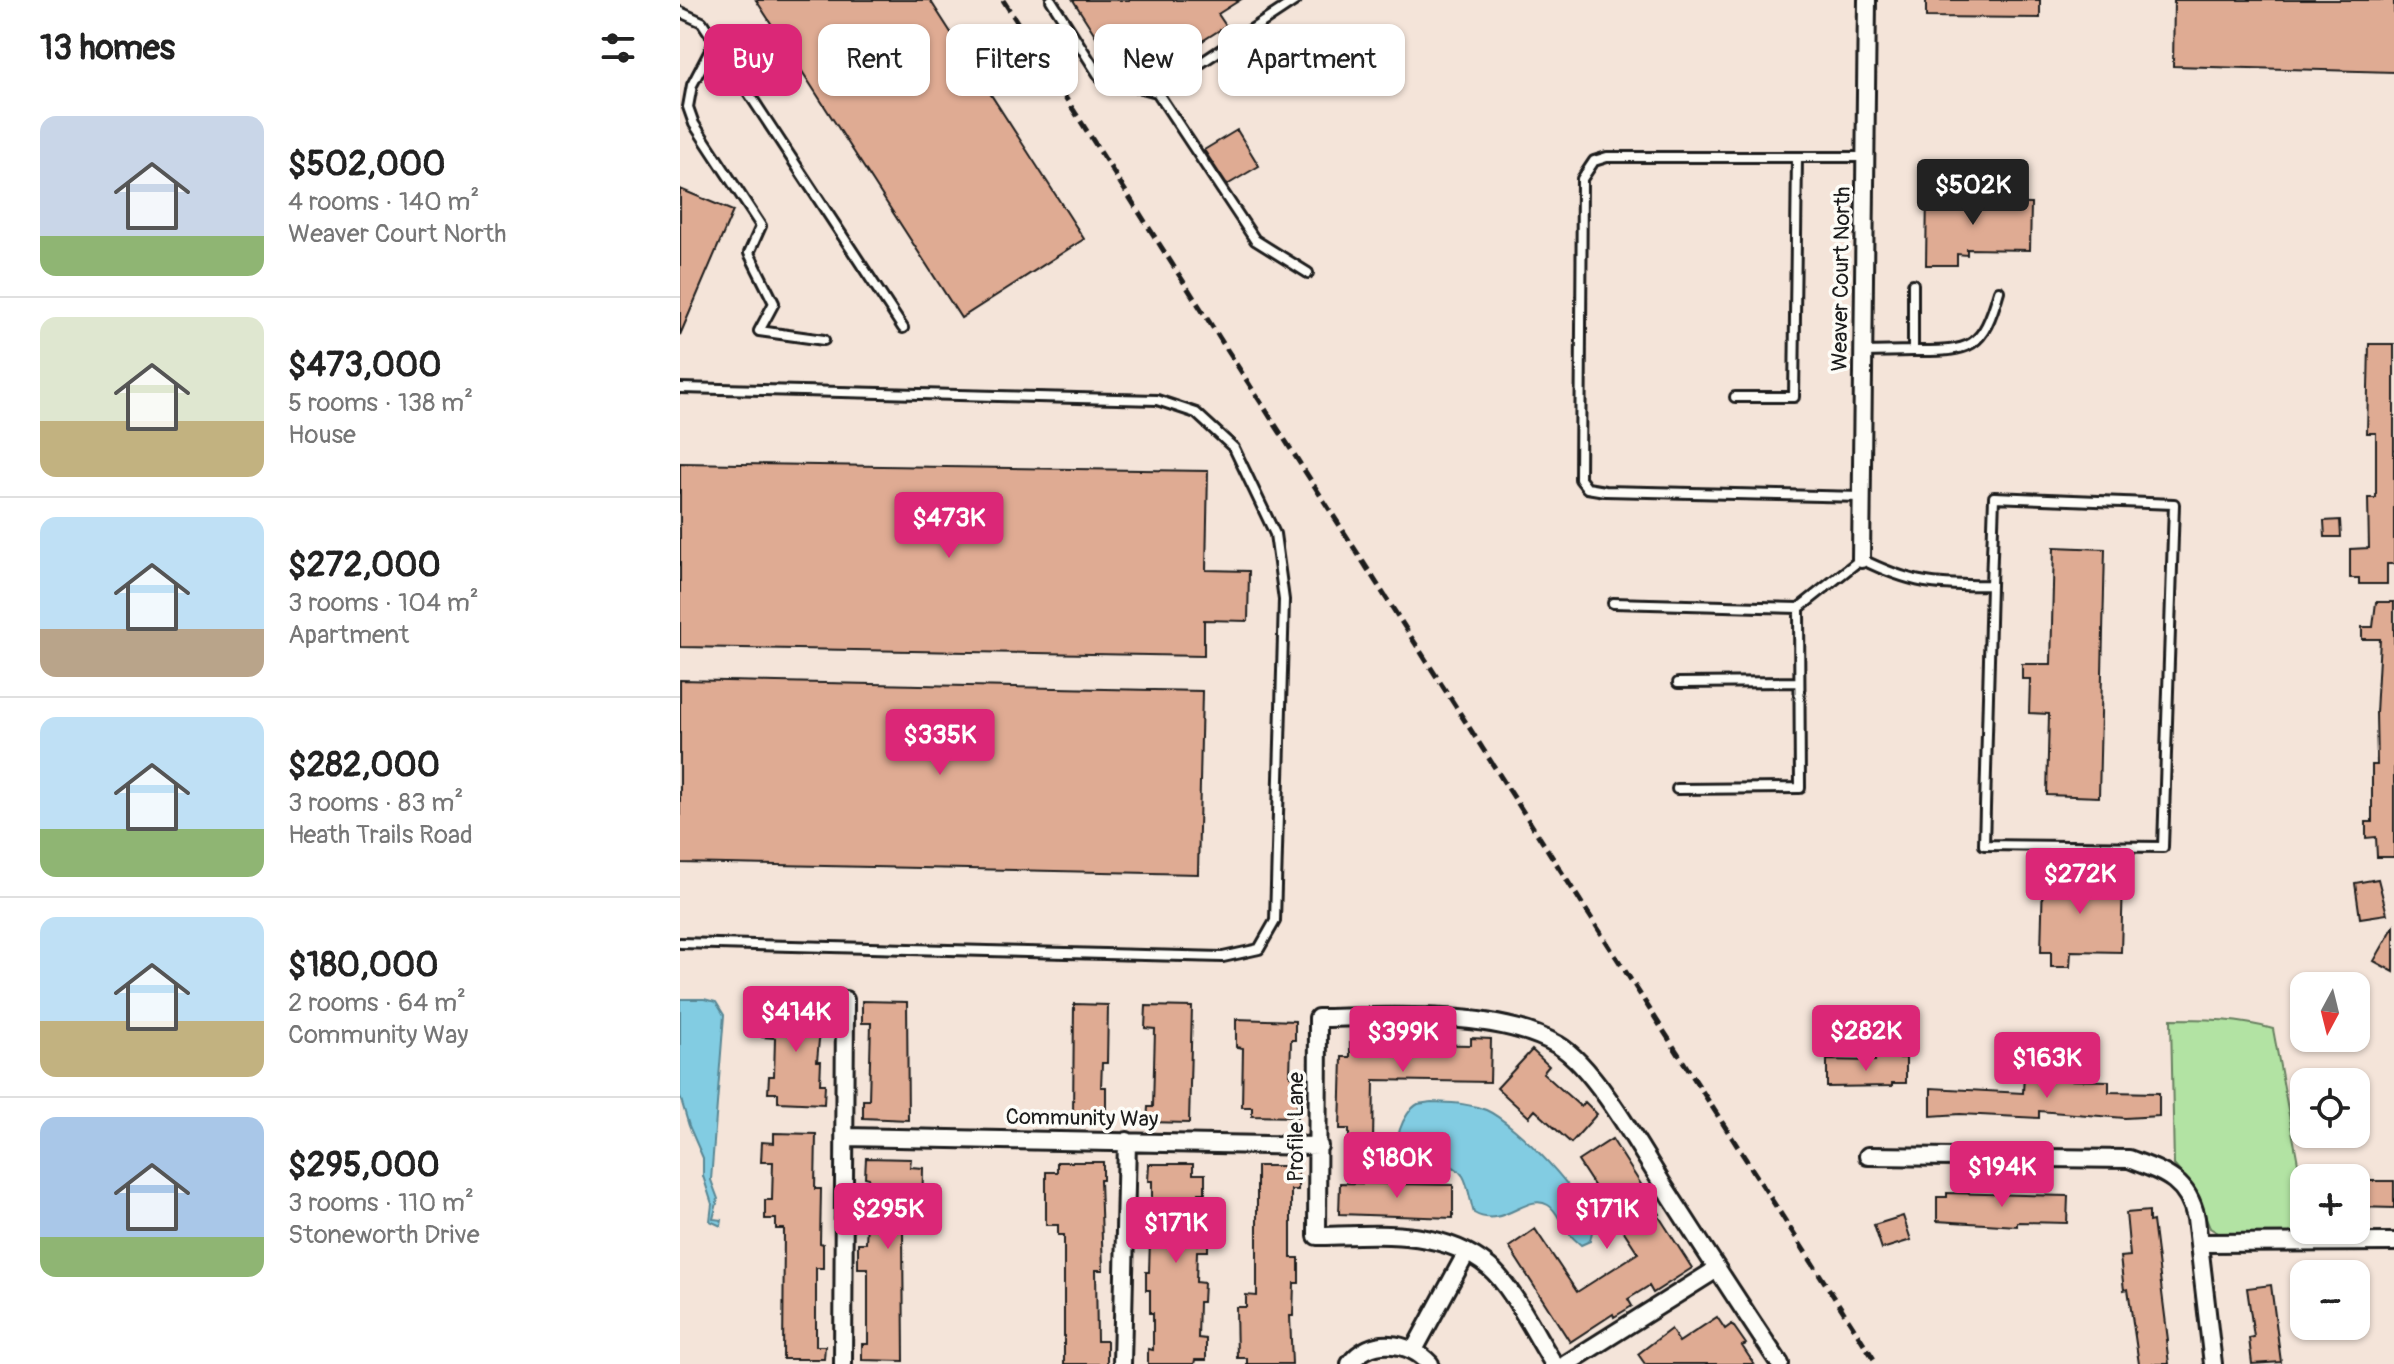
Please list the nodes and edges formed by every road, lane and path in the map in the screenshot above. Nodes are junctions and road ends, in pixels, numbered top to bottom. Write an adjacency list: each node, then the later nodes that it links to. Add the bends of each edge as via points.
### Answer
1 (1051, 0): 8 (lane)
2 (1296, 0): 7 (lane)
3 (1867, 0): 12 (street, Weaver Court North)
4 (680, 12): 5 (lane)
5 (704, 25)
6 (704, 62): 17 (lane, via 688,107 761,226 749,253 774,303 759,331)
7 (1202, 62)
8 (1094, 68)
9 (751, 96): 16 (lane)
10 (1160, 96): 13 (lane, via 1255,240)
11 (1797, 157): 12 (lane); 21 (lane, via 1794,397); 22 (lane, via 1594,161 1582,179 1580,479 1587,488 1605,491)
12 (1865, 157): 19 (street, Weaver Court North)
13 (1308, 273)
14 (1913, 284): 18 (lane)
15 (1999, 291): 18 (lane, via 1977,342 1951,351)
16 (903, 328)
17 (824, 340)
18 (1913, 351): 19 (lane)
19 (1862, 352): 22 (street, Weaver Court North)
20 (680, 388): 30 (lane, via 1157,400 1196,413 1234,448 1275,534 1284,600 1275,921 1259,949 1223,957)
21 (1735, 397)
22 (1861, 497): 23 (street, Weaver Court North)
23 (1861, 559): 24 (lane, via 1892,575 1938,586); 26 (lane)
24 (1991, 585): 24 (lane, via 1984,845 2163,847 2174,504 1994,497)
25 (1613, 603): 26 (lane)
26 (1799, 608): 27 (lane)
27 (1799, 682): 28 (lane); 29 (lane, via 1800,788)
28 (1678, 683)
29 (1677, 789)
30 (680, 943)
31 (845, 1000): 32 (street)
32 (845, 1137): 33 (street, Community Way); 41 (street)
33 (1127, 1141): 34 (street, Community Way); 42 (street)
34 (1319, 1146): 38 (street, Profile Lane, via 1317,1236 1413,1236); 39 (street, Profile Lane, via 1318,1018 1420,1017 1538,1036 1581,1063)
35 (1868, 1156): 37 (street, via 2129,1159 2177,1181 2192,1200)
36 (2394, 1242): 37 (street)
37 (2201, 1243): 48 (street)
38 (1466, 1254): 40 (street); 45 (street, via 1489,1267 1502,1283)
39 (1717, 1269): 46 (street); 47 (street)
40 (1414, 1350): 43 (street, via 1390,1344 1368,1348); 44 (street)
41 (843, 1364)
42 (1122, 1364)
43 (1350, 1364)
44 (1430, 1364)
45 (1554, 1364)
46 (1566, 1364)
47 (1780, 1364)
48 (2213, 1364)

